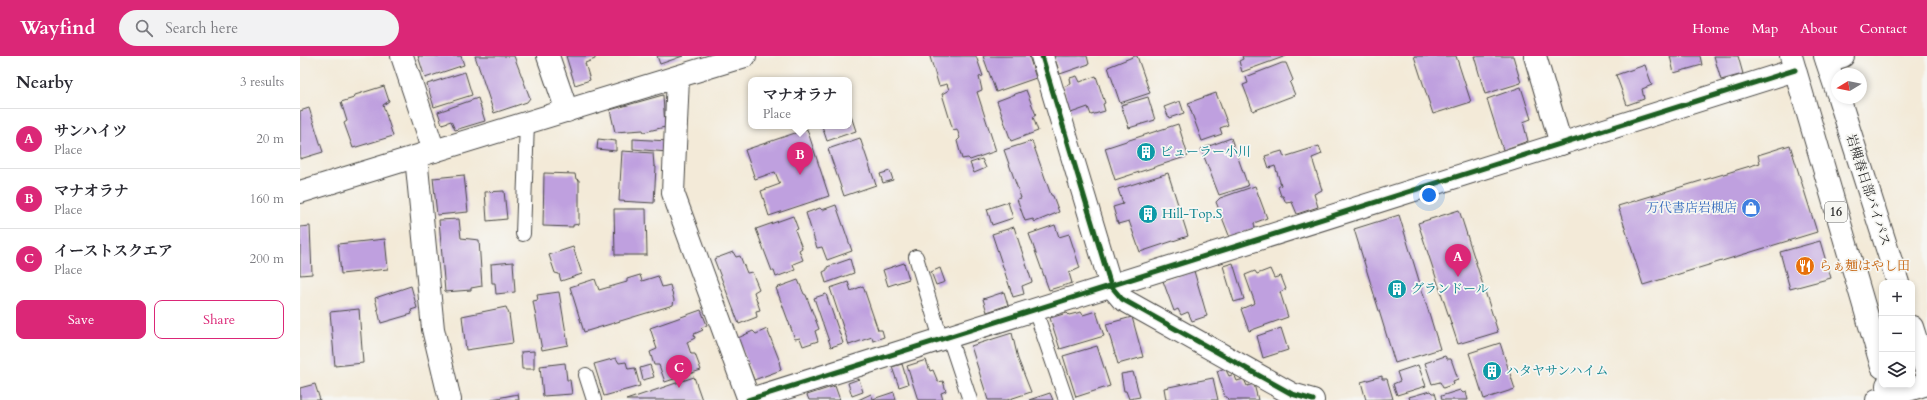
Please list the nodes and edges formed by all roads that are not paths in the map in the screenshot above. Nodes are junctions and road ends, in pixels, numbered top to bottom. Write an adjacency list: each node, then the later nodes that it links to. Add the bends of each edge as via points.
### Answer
1 (402, 56): 15 (main road)
2 (548, 56): 12 (main road)
3 (745, 56): 7 (main road)
4 (1042, 56): 20 (main road)
5 (1535, 56): 14 (main road)
6 (1832, 58): 9 (main road)
7 (705, 62): 10 (main road)
8 (1793, 63): 14 (main road); 24 (main road, 16)
9 (1833, 68)
10 (678, 77): 12 (main road); 31 (main road, via 673,193)
11 (1841, 104): 19 (main road, 岩槻春日部バイパス)
12 (567, 111): 13 (main road)
13 (527, 123): 15 (main road); 17 (lane)
14 (1561, 144): 20 (main road)
15 (425, 154): 16 (main road); 29 (main road, via 433,329)
16 (300, 192)
17 (523, 234)
18 (916, 257): 23 (lane)
19 (1897, 280)
20 (1111, 286): 21 (main road); 34 (main road, via 1122,299 1292,394)
21 (1035, 310): 23 (main road); 33 (lane)
22 (1915, 336): 25 (main road)
23 (945, 338): 31 (main road); 32 (lane)
24 (1879, 357)
25 (1927, 374)
26 (586, 375): 30 (lane)
27 (1927, 384): 28 (main road)
28 (1887, 395)
29 (450, 400)
30 (594, 400)
31 (749, 400)
32 (970, 400)
33 (1066, 400)
34 (1313, 400)

